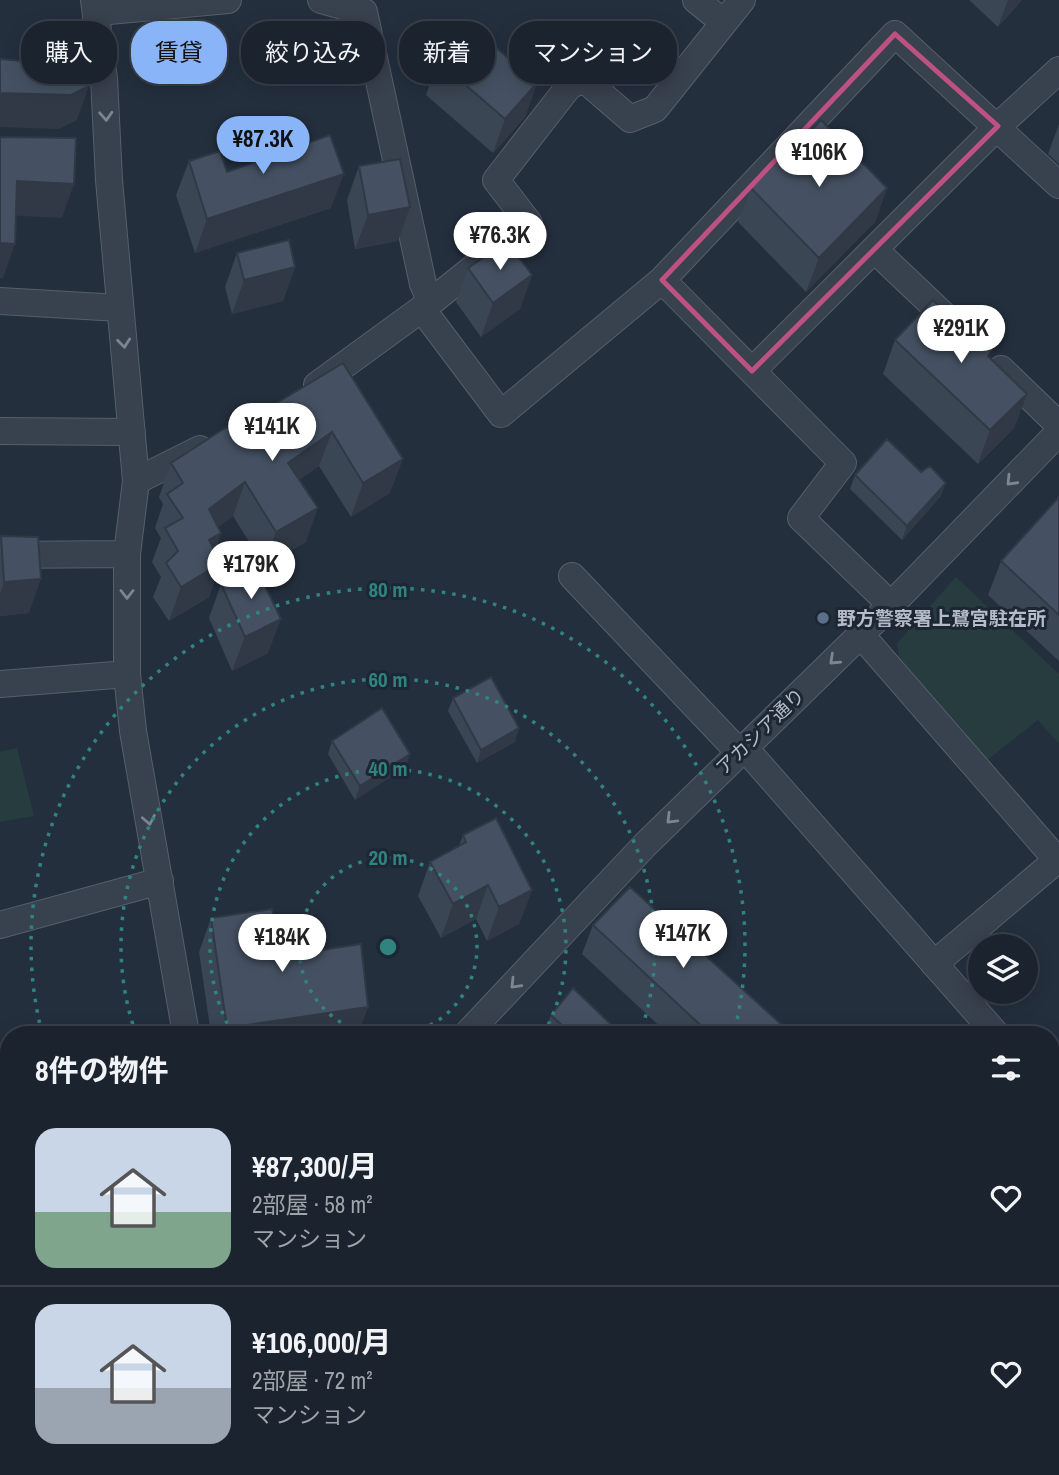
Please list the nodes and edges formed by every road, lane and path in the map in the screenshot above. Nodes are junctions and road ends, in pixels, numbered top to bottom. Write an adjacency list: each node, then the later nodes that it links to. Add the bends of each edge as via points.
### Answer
1 (228, 0): 5 (street)
2 (321, 0): 13 (street, via 365,12)
3 (696, 0): 6 (street)
4 (741, 0): 6 (street)
5 (96, 6): 14 (street, one-way to 14, via 91,77)
6 (722, 21): 13 (street, via 655,109 630,119 585,80 570,85 496,180 528,223)
7 (1059, 70): 8 (street)
8 (998, 126): 9 (street); 10 (street); 11 (street, via 895,34)
9 (1059, 185)
10 (875, 250): 15 (street); 17 (street)
11 (662, 280): 13 (street, via 500,414); 15 (street)
12 (0, 301): 14 (street)
13 (427, 305): 16 (street)
14 (119, 308): 19 (street, one-way to 19)
15 (752, 371): 26 (street, via 843,463 801,518)
16 (293, 399)
17 (1059, 425)
18 (0, 431): 19 (street)
19 (132, 432): 22 (street)
20 (1059, 432): 26 (street, アカシア通り, one-way to 26)
21 (228, 435): 22 (street)
22 (136, 481): 23 (street)
23 (127, 554): 24 (street); 28 (street, one-way to 28)
24 (0, 555)
25 (572, 576): 30 (street)
26 (891, 605): 27 (street, アカシア通り)
27 (861, 635): 30 (street, アカシア通り, one-way to 30); 33 (street, via 1057,860)
28 (127, 674): 29 (street); 31 (street, one-way to 31)
29 (0, 684)
30 (740, 749): 33 (street); 35 (street, アカシア通り, one-way to 35)
31 (160, 881): 32 (street); 34 (street)
32 (0, 925)
33 (934, 964): 36 (street)
34 (185, 1026)
35 (475, 1026)
36 (989, 1026)

